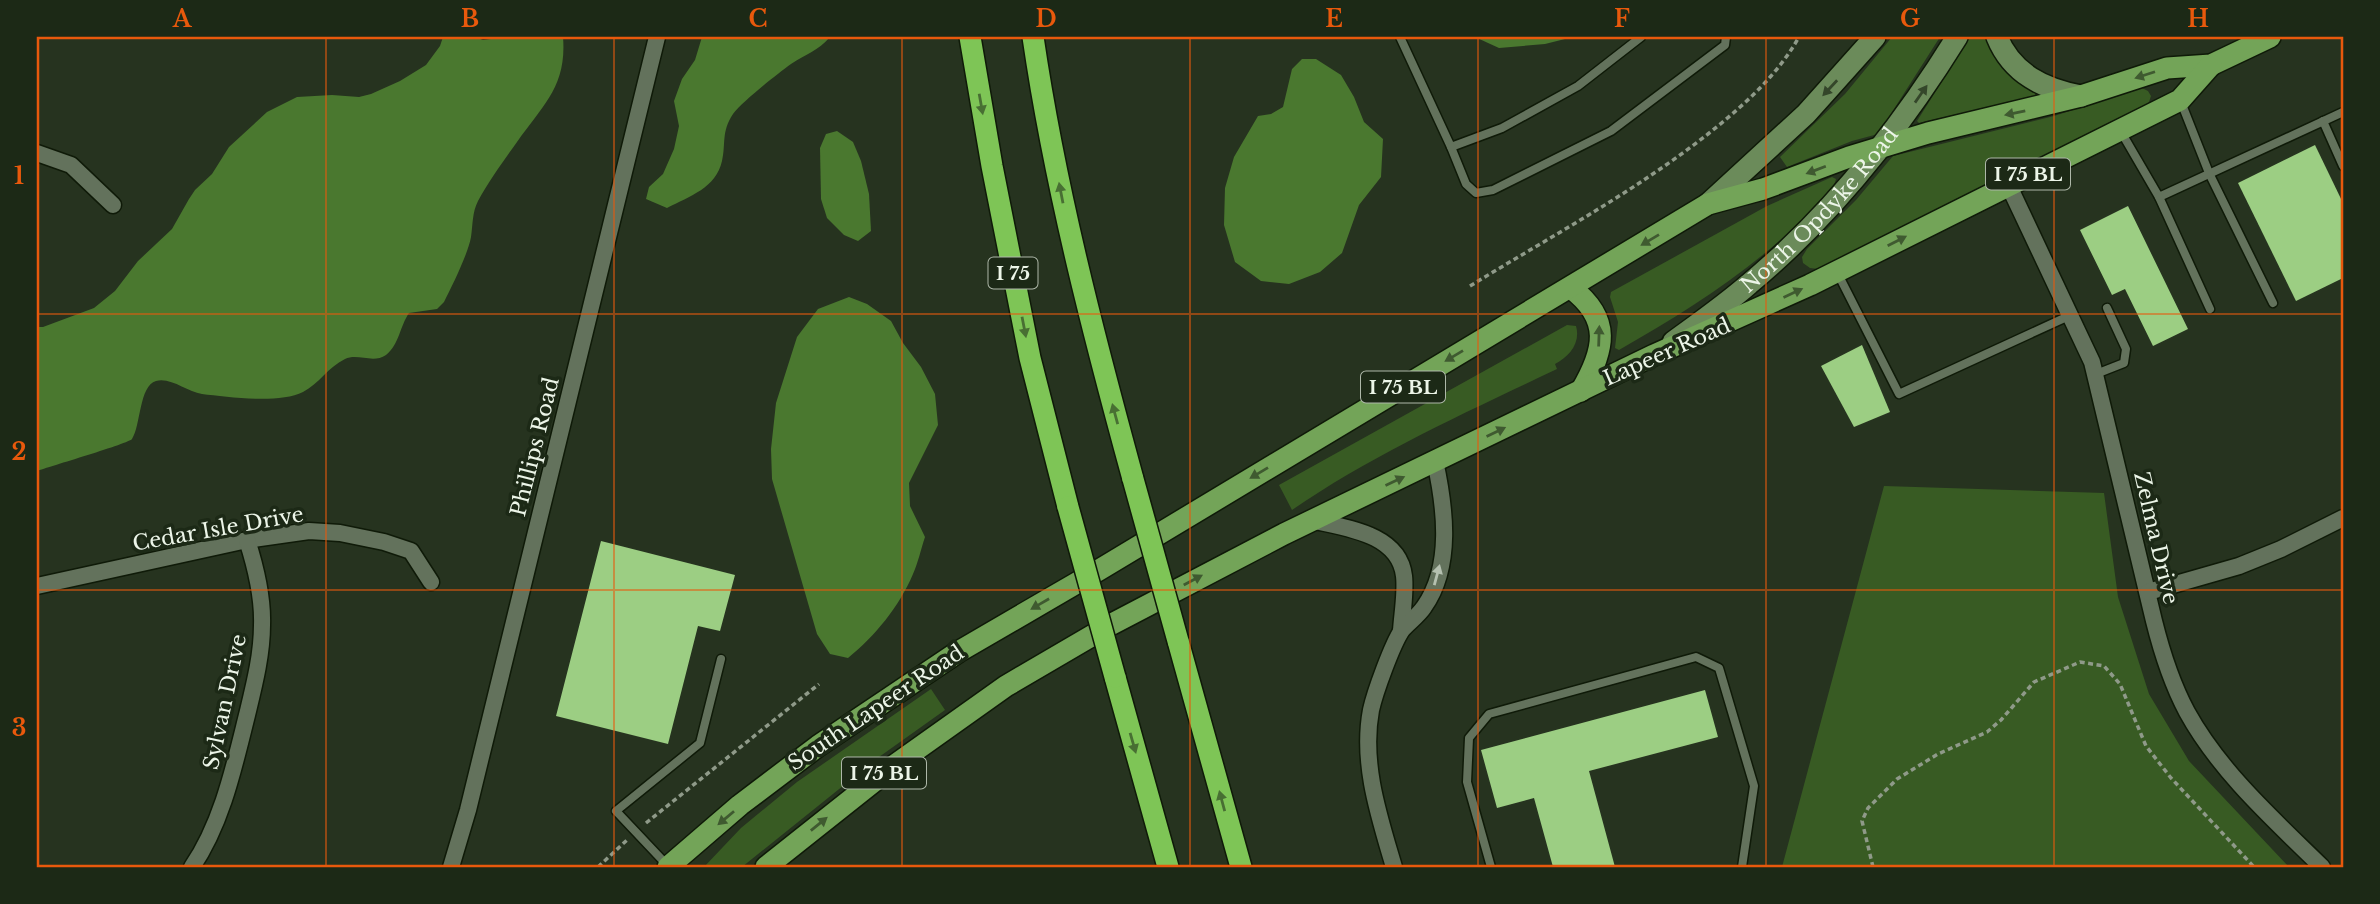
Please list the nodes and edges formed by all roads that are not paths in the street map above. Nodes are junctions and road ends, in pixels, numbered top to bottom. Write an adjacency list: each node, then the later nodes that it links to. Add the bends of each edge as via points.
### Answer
1 (657, 37): 46 (street, Phillips Road)
2 (970, 37): 49 (highway, I 75, one-way to 49, bridge, via 1030,358)
3 (1033, 37): 50 (highway, one-way to 3, bridge, via 1097,347 1070,237)
4 (1400, 37): 17 (lane)
5 (1641, 37): 17 (lane, via 1578,86 1502,128)
6 (1726, 37): 17 (lane, via 1725,46 1611,131 1493,190 1476,193 1466,184)
7 (1875, 37): 24 (main road, one-way to 24, via 1806,114)
8 (1956, 37): 18 (main road, North Opdyke Road, one-way to 8)
9 (1997, 37): 12 (main road, via 2007,57 2039,84)
10 (2270, 37): 11 (main road, Lapeer Road / I 75 BL)
11 (2211, 65): 12 (main road, Lapeer Road / I 75 BL, one-way to 12, via 2167,68); 13 (main road, Lapeer Road / I 75 BL)
12 (2081, 96): 18 (main road, Lapeer Road / I 75 BL, one-way to 18)
13 (2180, 100): 16 (main road, Lapeer Road / I 75 BL); 21 (lane)
14 (2343, 112): 15 (lane)
15 (2323, 121): 20 (lane); 21 (lane)
16 (2120, 129): 22 (main road, Lapeer Road / I 75 BL); 23 (lane)
17 (1451, 147)
18 (1880, 147): 24 (main road, Lapeer Road / I 75 BL, one-way to 24); 32 (main road, North Opdyke Road, via 1831,206 1749,285)
19 (37, 153): 25 (street, via 71,165)
20 (2343, 166)
21 (2209, 173): 23 (lane); 28 (lane)
22 (2008, 184): 26 (main road, Lapeer Road / I 75 BL, one-way to 22); 31 (street, Zelma Drive)
23 (2159, 197): 30 (lane)
24 (1708, 204): 27 (main road, Lapeer Road / I 75 BL, one-way to 27)
25 (113, 205)
26 (1836, 272): 31 (lane, via 1899,394); 32 (main road, Lapeer Road / I 75 BL, one-way to 26)
27 (1571, 288): 34 (main road, one-way to 27, via 1592,372 1601,338 1594,310); 39 (main road, Lapeer Road / I 75 BL, one-way to 39)
28 (2273, 303)
29 (2106, 307): 33 (lane, via 2126,355 2124,363)
30 (2210, 309)
31 (2071, 315): 33 (street, Zelma Drive)
32 (1654, 355): 34 (main road, Lapeer Road / I 75 BL)
33 (2096, 374): 42 (street, Zelma Drive)
34 (1581, 391): 35 (main road, Lapeer Road / I 75 BL, one-way to 34)
35 (1435, 461): 37 (main road, Lapeer Road / I 75 BL, one-way to 35); 43 (street, one-way to 35, via 1424,607 1442,558 1443,505)
36 (2343, 518): 42 (street, via 2239,566)
37 (1311, 520): 43 (street, via 1363,533 1391,550 1404,576); 48 (main road, Lapeer Road / I 75 BL, one-way to 37, via 892,767 1006,686 1112,624)
38 (247, 540): 40 (street, Cedar Isle Drive, via 309,531 384,542 411,551); 41 (street, Cedar Isle Drive); 45 (street, Sylvan Drive, via 262,598 256,677 225,797)
39 (1099, 570): 47 (main road, South Lapeer Road / I 75 BL, one-way to 47, via 958,652 818,746)
40 (431, 582)
41 (37, 586)
42 (2148, 592): 54 (street, Zelma Drive, via 2171,678 2197,728 2220,761)
43 (1402, 631): 51 (street, via 1375,695 1368,737 1372,783)
44 (721, 659): 47 (lane, via 700,743 616,811)
45 (192, 867)
46 (451, 867)
47 (669, 867)
48 (766, 867)
49 (1168, 867)
50 (1241, 867)
51 (1394, 867)
52 (1491, 867): 53 (lane, via 1467,782 1469,738 1489,714 1696,657 1719,668 1754,786)
53 (1742, 867)
54 (2322, 867)

